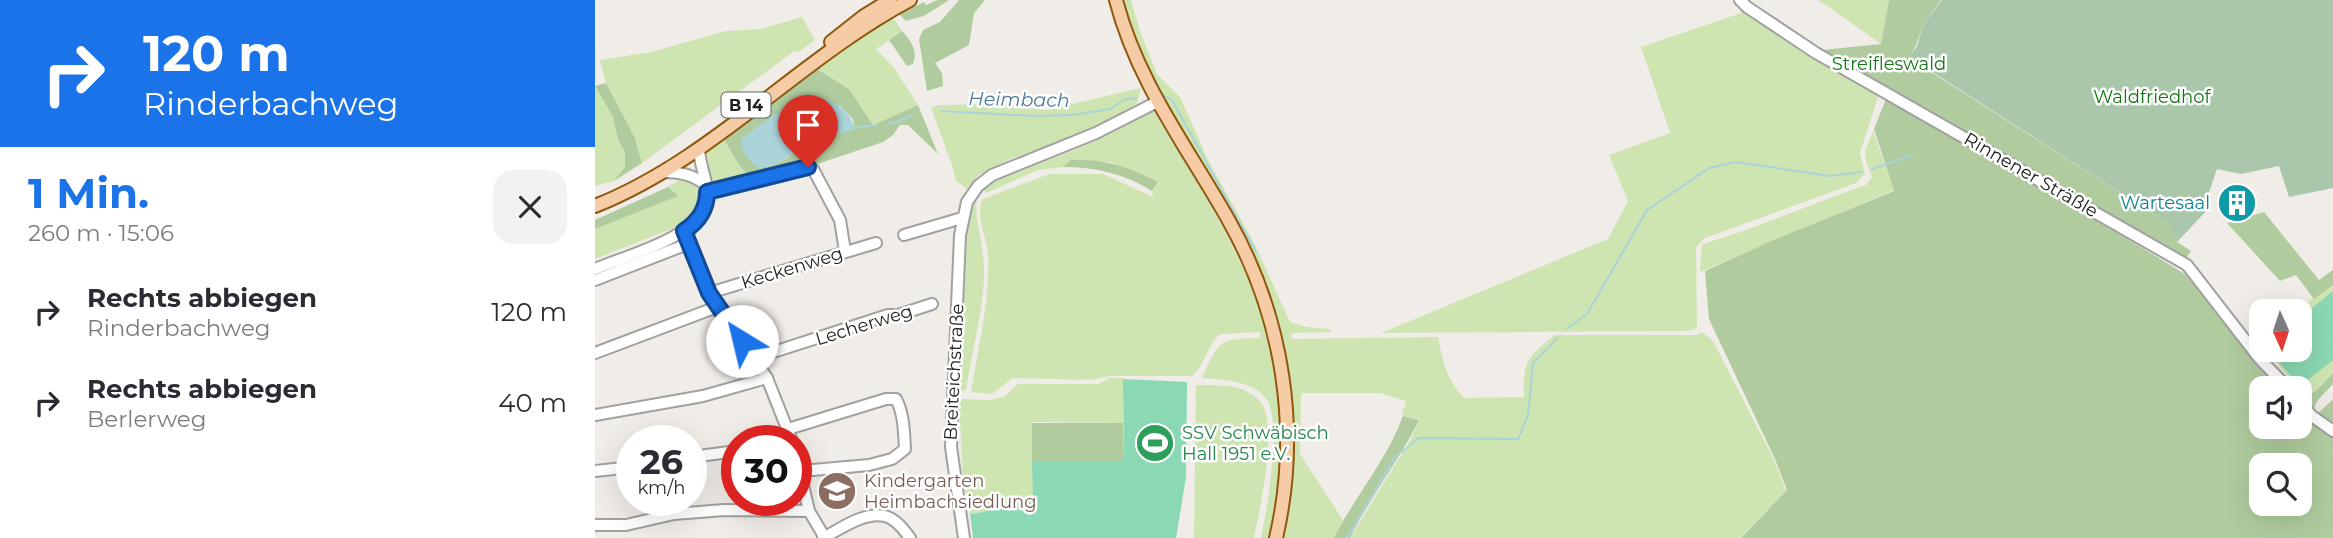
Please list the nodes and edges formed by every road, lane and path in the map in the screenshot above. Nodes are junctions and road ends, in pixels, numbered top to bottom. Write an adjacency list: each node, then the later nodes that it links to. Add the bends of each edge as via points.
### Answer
1 (890, 0): 9 (main road, B 14, via 709,132 640,178)
2 (910, 0): 6 (main road, B 14, via 838,46)
3 (1116, 0): 5 (main road)
4 (1740, 0): 24 (street, Rinnener Sträßle, via 1815,52 2187,265)
5 (1157, 102): 11 (street, via 992,175 974,191); 40 (main road, via 1241,243 1269,311 1285,392 1287,435 1286,484)
6 (699, 148): 7 (main road, B 14); 8 (street)
7 (662, 172): 8 (street, via 697,177); 10 (main road, B 14)
8 (706, 189): 12 (street, via 701,215); 16 (street, via 813,169 840,220)
9 (595, 200)
10 (595, 206)
11 (962, 218): 13 (street); 39 (street, Breiteichstraße, via 951,447)
12 (684, 231): 14 (street); 17 (street)
13 (904, 235)
14 (689, 243): 18 (street); 19 (street)
15 (876, 243): 16 (street, Keckenweg)
16 (845, 251): 19 (street, Keckenweg)
17 (595, 268)
18 (595, 280)
19 (709, 293): 21 (street)
20 (932, 304): 23 (street, Lecherweg)
21 (717, 307): 22 (street); 23 (street)
22 (595, 353)
23 (755, 358): 25 (street)
24 (2276, 376)
25 (767, 378): 26 (street, via 703,396); 28 (street)
26 (595, 415)
27 (2312, 416): 30 (street)
28 (786, 425)
29 (801, 425): 32 (street, via 886,399 896,399 903,423 905,449 892,459)
30 (2333, 431)
31 (616, 469): 33 (street)
32 (812, 470)
33 (595, 471)
34 (721, 510): 36 (street, via 674,514 626,525)
35 (812, 516): 37 (street)
36 (595, 525)
37 (824, 538): 38 (street, via 850,523 885,516)
38 (911, 538)
39 (964, 538)
40 (1276, 538)

